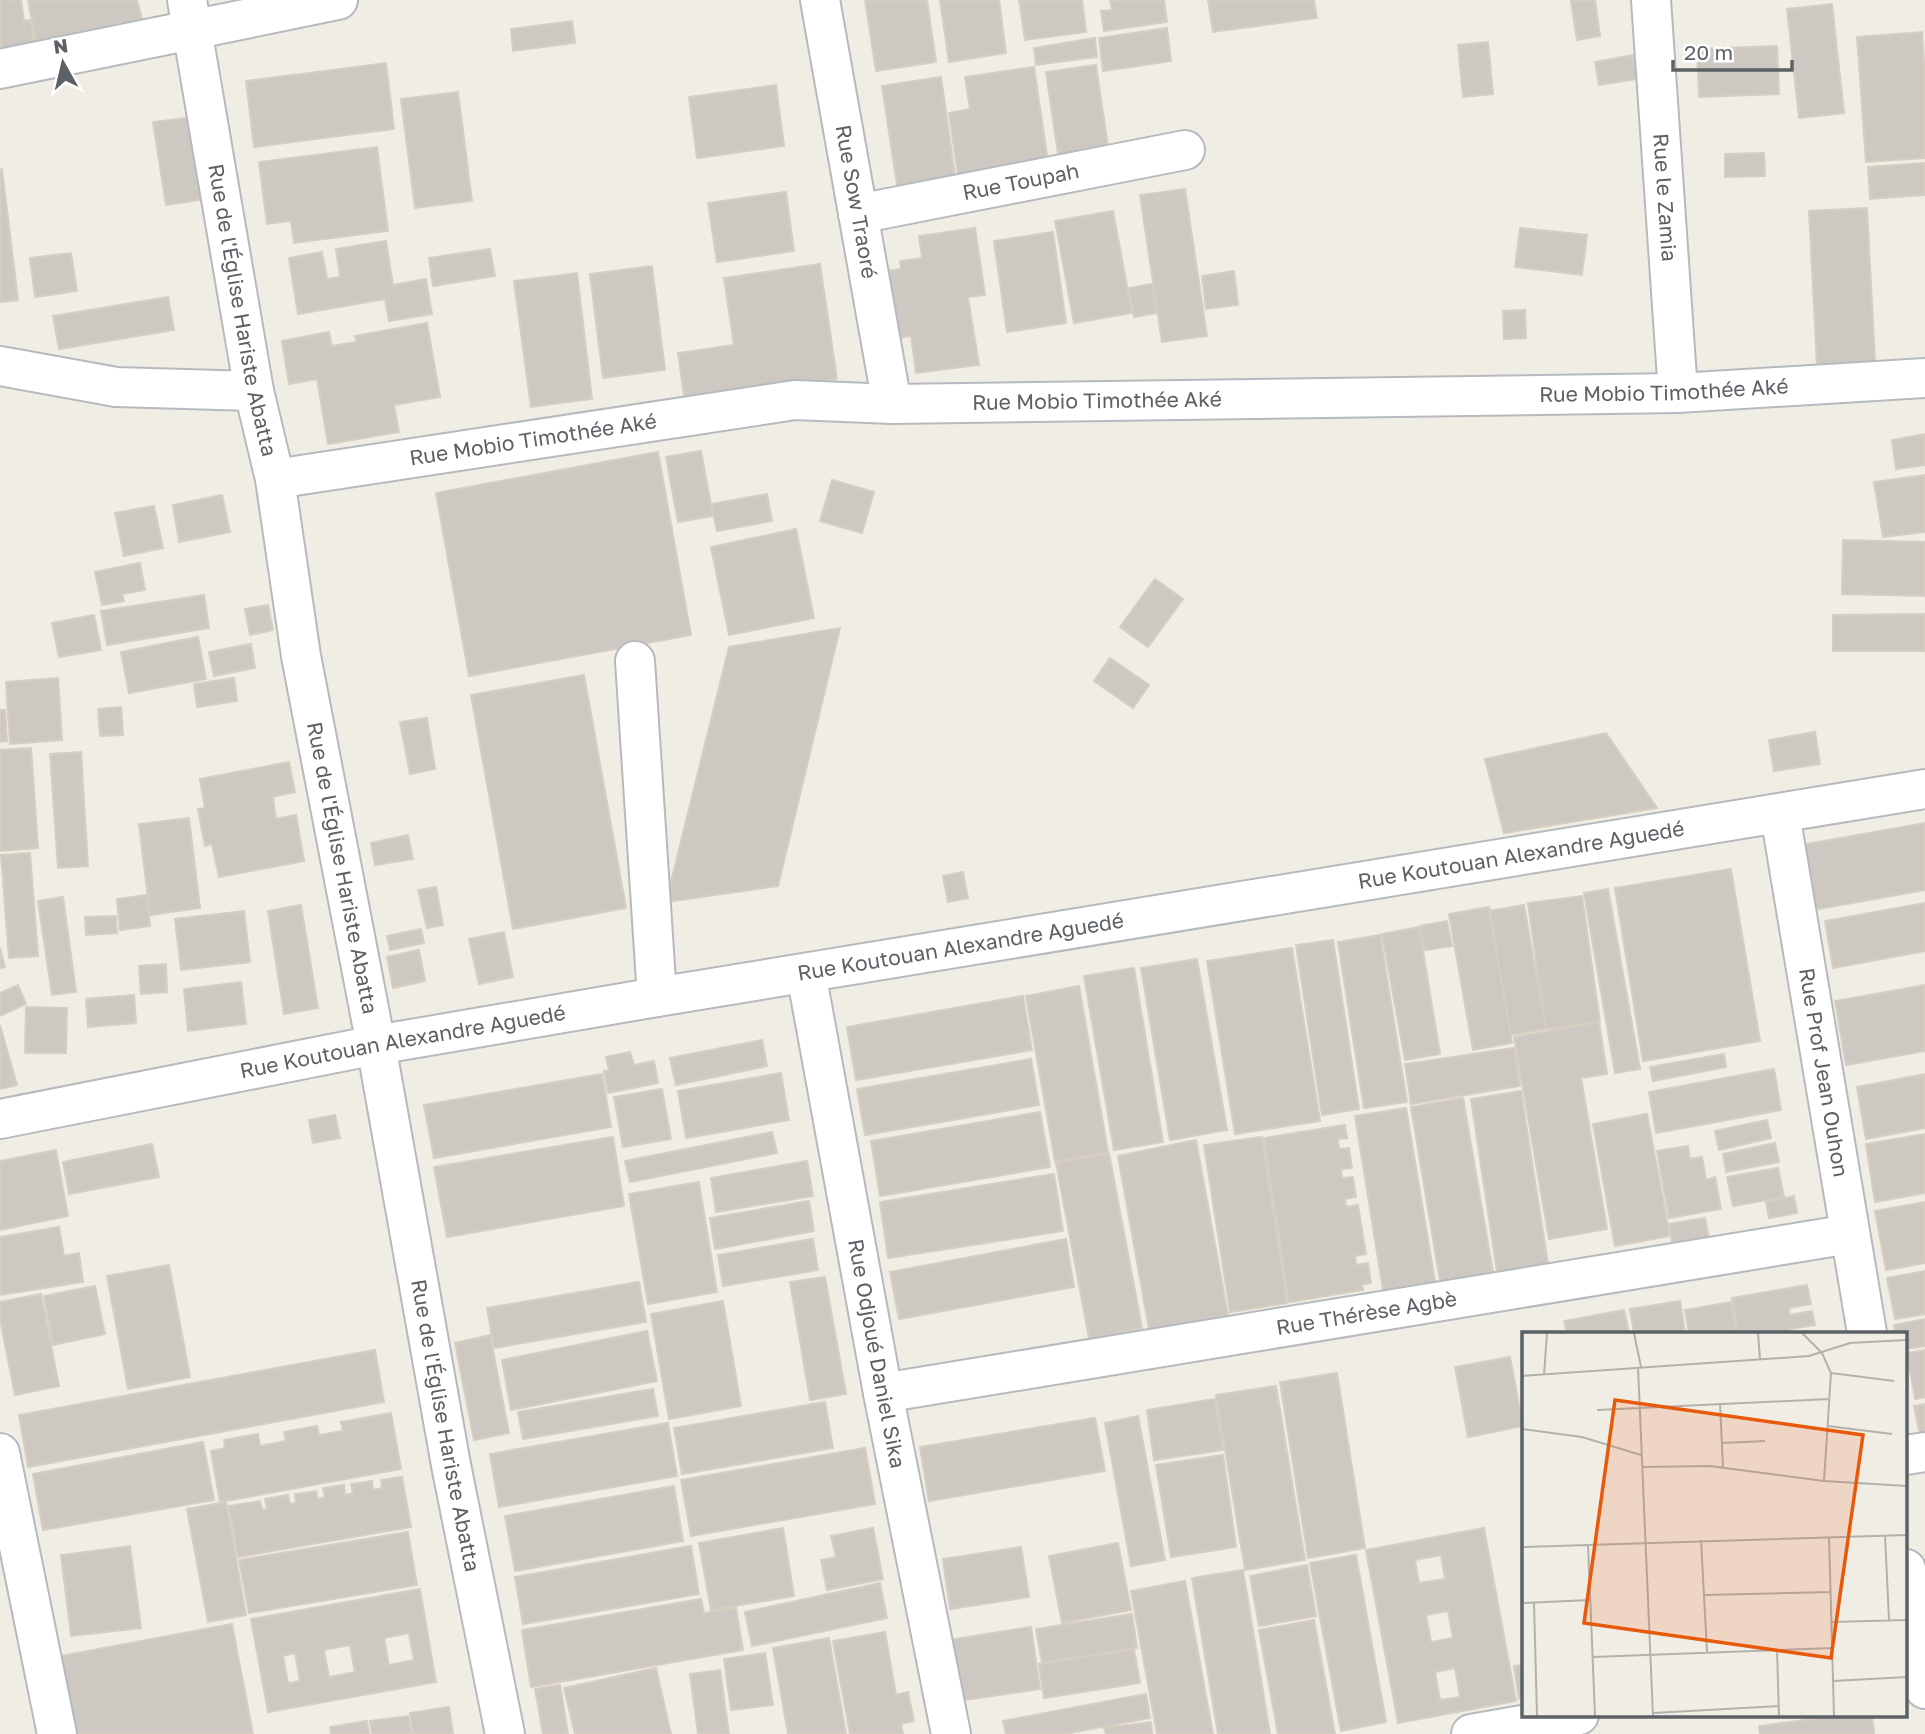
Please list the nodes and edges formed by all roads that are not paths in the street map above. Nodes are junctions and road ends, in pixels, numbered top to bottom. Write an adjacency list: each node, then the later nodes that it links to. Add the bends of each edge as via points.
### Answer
1 (338, 0): 4 (street)
2 (820, 0): 7 (street, Rue Sow Traoré)
3 (1651, 0): 11 (street, Rue le Zamia)
4 (190, 14): 5 (street); 10 (street, Rue de l'Église Hariste Abatta)
5 (0, 69)
6 (1185, 150): 7 (street, Rue Toupah)
7 (858, 214): 12 (street, Rue Sow Traoré)
8 (0, 366): 10 (street, via 116,387)
9 (1925, 378): 11 (street, Rue Mobio Timothée Aké)
10 (254, 391): 13 (street, Rue de l'Église Hariste Abatta)
11 (1678, 393): 12 (street, Rue Mobio Timothée Aké)
12 (892, 404): 13 (street, Rue Mobio Timothée Aké, via 795,400)
13 (275, 480): 19 (street, Rue de l'Église Hariste Abatta, via 301,656)
14 (635, 661): 18 (street)
15 (1925, 789): 16 (street, Rue Koutouan Alexandre Aguedé)
16 (1780, 814): 17 (street, Rue Koutouan Alexandre Aguedé); 21 (street, Rue Prof Jean Ouhon)
17 (806, 973): 18 (street, Rue Koutouan Alexandre Aguedé); 23 (street, Rue Odjoué Daniel Sika)
18 (657, 997): 19 (street, Rue Koutouan Alexandre Aguedé)
19 (376, 1045): 20 (street, Rue Koutouan Alexandre Aguedé); 31 (street, Rue de l'Église Hariste Abatta, via 451,1465)
20 (0, 1119)
21 (1850, 1234): 22 (street, Rue Prof Jean Ouhon); 23 (street, Rue Thérèse Agbè)
22 (1867, 1332)
23 (883, 1393): 32 (street, Rue Odjoué Daniel Sika)
24 (0, 1453): 25 (street)
25 (9, 1555): 30 (street)
26 (1908, 1587): 27 (street)
27 (1917, 1666)
28 (1574, 1716): 29 (street)
29 (1492, 1732)
30 (57, 1734)
31 (505, 1734)
32 (951, 1734)

